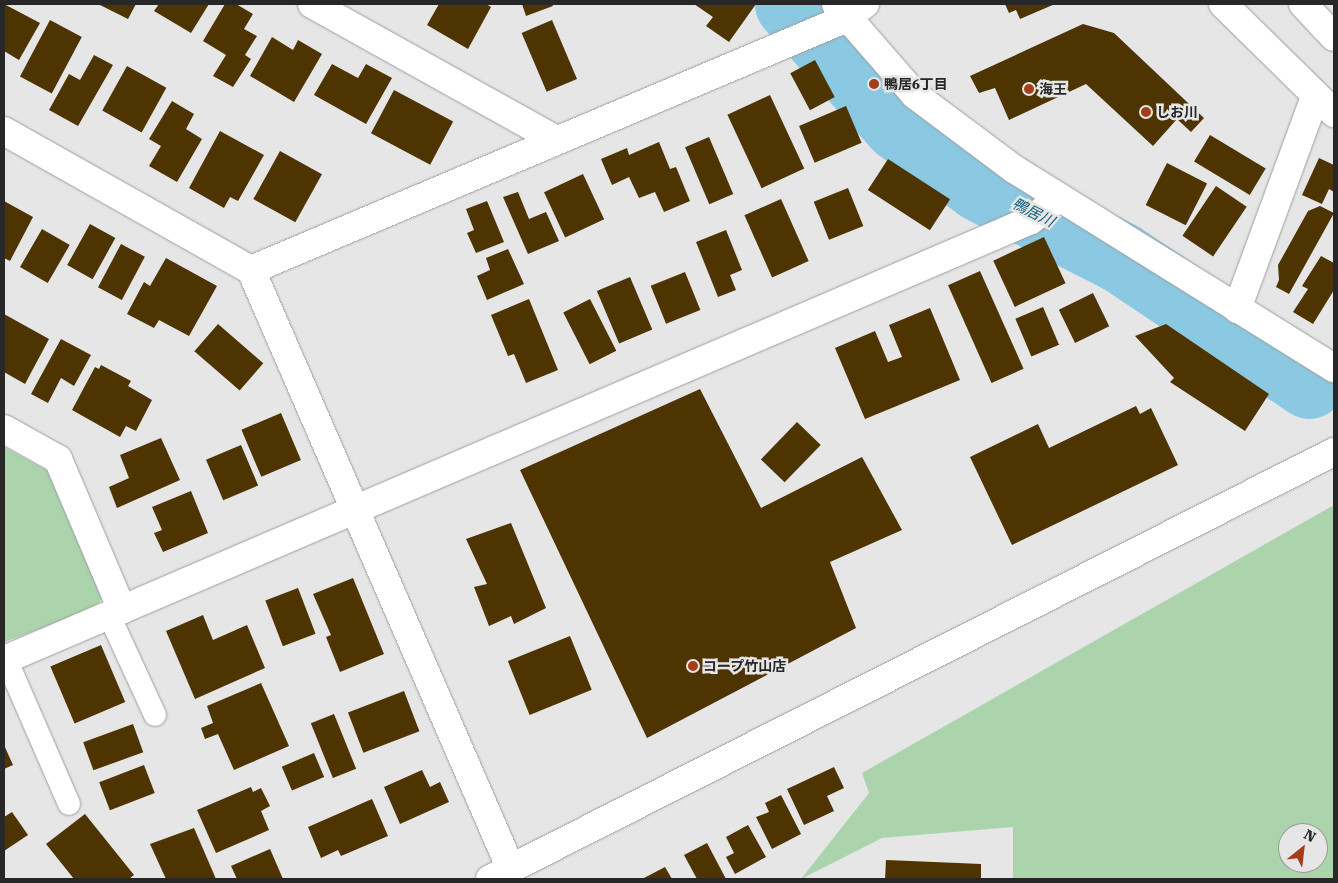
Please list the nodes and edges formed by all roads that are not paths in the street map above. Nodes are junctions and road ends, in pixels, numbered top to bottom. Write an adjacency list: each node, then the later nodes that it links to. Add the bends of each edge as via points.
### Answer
1 (312, 4): 8 (street)
2 (1223, 4): 6 (street)
3 (1303, 4): 5 (street)
4 (849, 8): 8 (street); 9 (street, via 915,95)
5 (1334, 37)
6 (1325, 105): 11 (street)
7 (4, 131): 10 (street)
8 (556, 140): 10 (street)
9 (1058, 198): 11 (street); 15 (street, via 1031,220)
10 (251, 270): 15 (street)
11 (1237, 310): 12 (street)
12 (1334, 368)
13 (4, 429): 16 (street, via 58,459)
14 (1334, 452): 20 (street)
15 (356, 510): 16 (street); 20 (street)
16 (116, 612): 17 (street); 18 (lane)
17 (5, 660): 19 (lane)
18 (155, 715)
19 (69, 804)
20 (500, 874)

